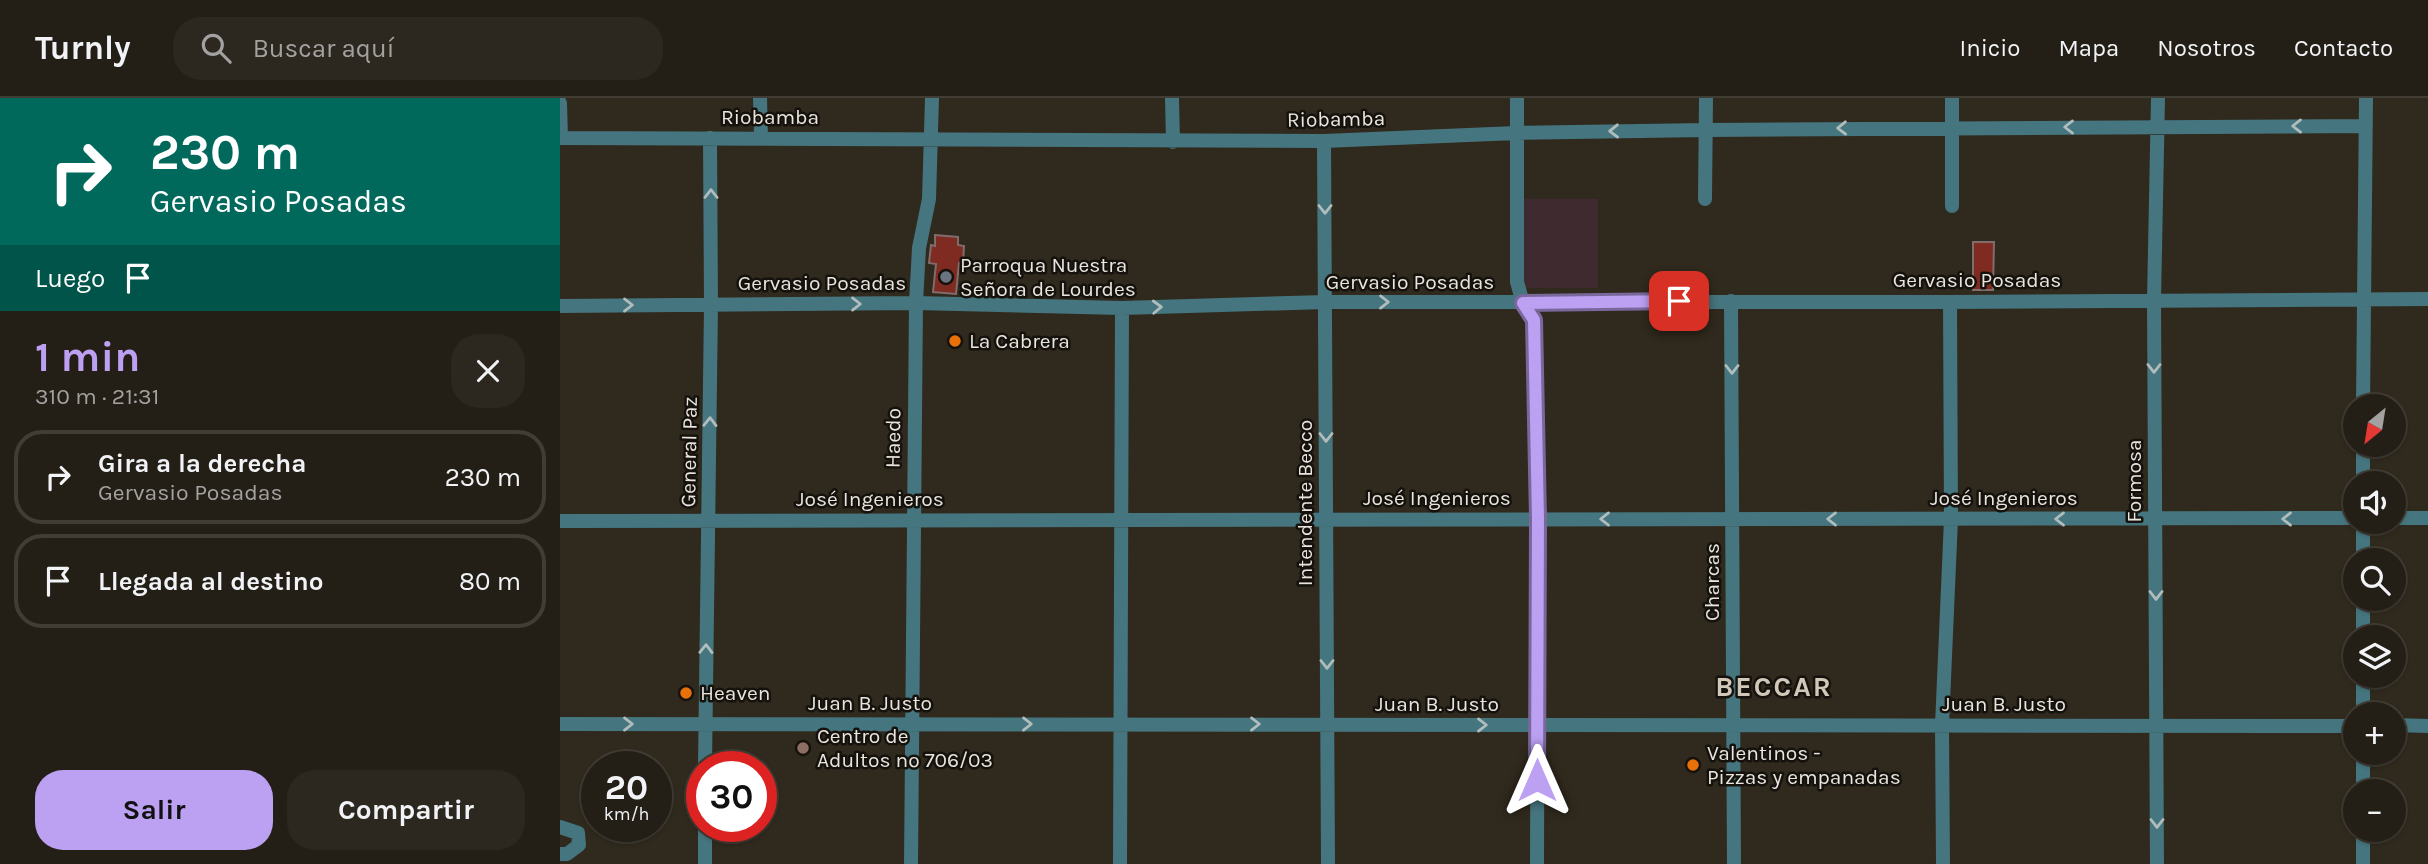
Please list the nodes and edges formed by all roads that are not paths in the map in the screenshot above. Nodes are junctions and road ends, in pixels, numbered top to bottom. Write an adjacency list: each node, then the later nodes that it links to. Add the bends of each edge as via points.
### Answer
1 (760, 98): 15 (street)
2 (932, 98): 18 (street, Haedo)
3 (1172, 98): 20 (street)
4 (1517, 98): 14 (street)
5 (1706, 98): 13 (street)
6 (1952, 98): 11 (street)
7 (2158, 98): 12 (street, Formosa)
8 (2366, 98): 10 (street)
9 (560, 103): 16 (street)
10 (2365, 126): 12 (street, Riobamba, one-way to 12); 24 (street)
11 (1952, 127): 12 (street, Riobamba, one-way to 11); 13 (street, Riobamba, one-way to 13); 22 (street)
12 (2158, 127): 23 (street, Formosa)
13 (1706, 130): 14 (street, Riobamba, one-way to 14); 21 (street)
14 (1516, 133): 19 (street, Riobamba); 30 (street, via 1517,282)
15 (761, 137): 17 (street, Riobamba); 18 (street, Riobamba)
16 (561, 138): 17 (street, Riobamba)
17 (710, 138): 31 (street, General Paz, one-way to 17)
18 (932, 140): 20 (street, Riobamba); 29 (street, Haedo)
19 (1324, 141): 20 (street, Riobamba); 27 (street, Intendente Becco, one-way to 27)
20 (1173, 142)
21 (1705, 199)
22 (1952, 206)
23 (2154, 299): 24 (street, Gervasio Posadas); 28 (street, Gervasio Posadas); 42 (street, Formosa, one-way to 42)
24 (2363, 299): 25 (street, Gervasio Posadas); 34 (street)
25 (2428, 299)
26 (1731, 301): 28 (street, Gervasio Posadas); 30 (street, Gervasio Posadas); 40 (street, Charcas, one-way to 40)
27 (1325, 302): 30 (street, Gervasio Posadas, one-way to 30); 33 (street, Gervasio Posadas, one-way to 27); 38 (street, Intendente Becco, one-way to 38)
28 (1950, 302): 41 (street)
29 (916, 303): 31 (street, Gervasio Posadas, one-way to 29); 33 (street, Gervasio Posadas); 45 (street, Haedo)
30 (1523, 303): 39 (street, via 1534,320)
31 (711, 305): 32 (street, Gervasio Posadas, one-way to 31); 44 (street, General Paz, one-way to 31)
32 (560, 306)
33 (1122, 308): 46 (street)
34 (2363, 394)
35 (2343, 518): 42 (street, José Ingenieros, one-way to 42)
36 (2406, 518): 37 (street)
37 (2428, 518)
38 (1326, 519): 39 (street, José Ingenieros); 46 (street, José Ingenieros); 51 (street, Intendente Becco, one-way to 51)
39 (1538, 519): 40 (street, José Ingenieros, one-way to 39); 52 (street)
40 (1732, 519): 41 (street, José Ingenieros, one-way to 40); 53 (street, Charcas)
41 (1951, 519): 42 (street, José Ingenieros, one-way to 41); 54 (street)
42 (2155, 519): 56 (street, Formosa, one-way to 56)
43 (560, 520): 44 (street, José Ingenieros)
44 (709, 520): 45 (street, José Ingenieros); 48 (street, General Paz, one-way to 44)
45 (914, 520): 46 (street, José Ingenieros); 49 (street, Haedo)
46 (1121, 520): 50 (street)
47 (560, 724): 48 (street, Juan B. Justo, one-way to 48)
48 (705, 724): 49 (street, Juan B. Justo); 59 (street, General Paz)
49 (911, 724): 50 (street, Juan B. Justo, one-way to 50); 65 (street, Haedo)
50 (1121, 724): 51 (street, Juan B. Justo, one-way to 51); 66 (street)
51 (1327, 724): 52 (street, Juan B. Justo, one-way to 52); 67 (street, Intendente Becco)
52 (1537, 725): 53 (street, Juan B. Justo); 68 (street)
53 (1733, 725): 54 (street, Juan B. Justo); 69 (street, Charcas)
54 (1942, 725): 56 (street, Juan B. Justo); 70 (street)
55 (2406, 725): 58 (street)
56 (2156, 726): 57 (street, Juan B. Justo); 71 (street, Formosa, one-way to 71)
57 (2343, 726)
58 (2428, 726)
59 (705, 751)
60 (560, 827): 63 (street, via 578,833 579,845)
61 (705, 842): 64 (street)
62 (2363, 842): 72 (street)
63 (560, 854)
64 (705, 864)
65 (911, 864)
66 (1120, 864)
67 (1328, 864)
68 (1537, 864)
69 (1734, 864)
70 (1943, 864)
71 (2157, 864)
72 (2363, 864)

